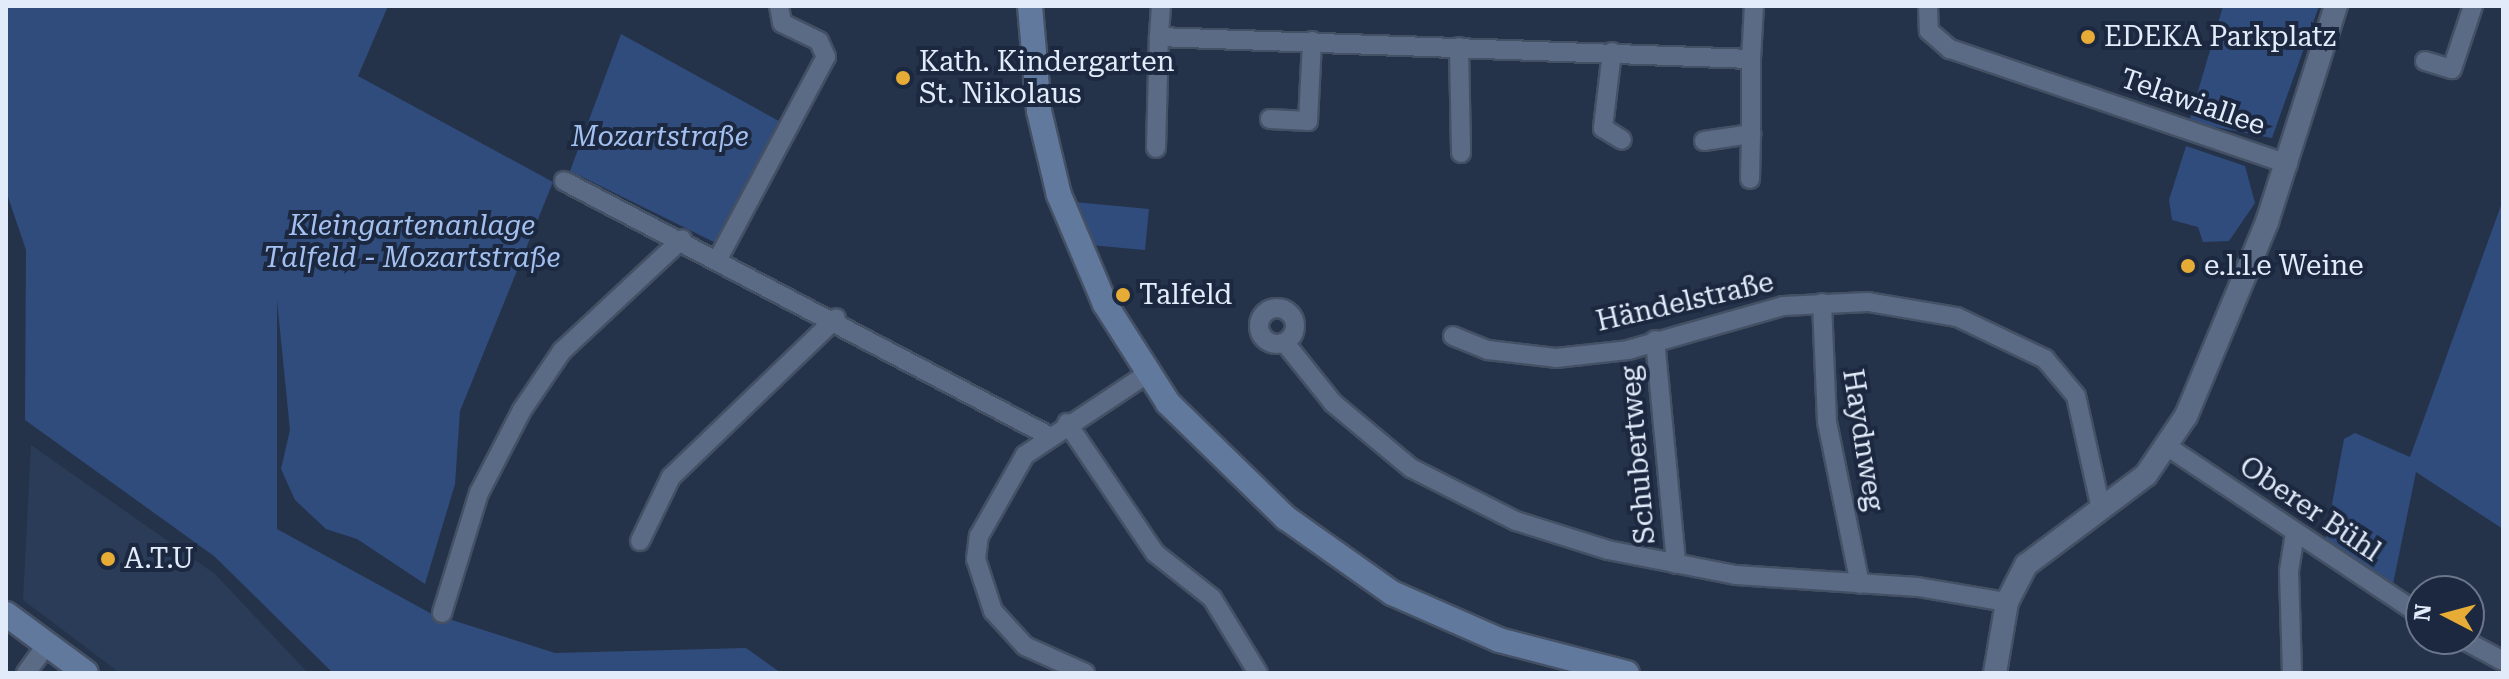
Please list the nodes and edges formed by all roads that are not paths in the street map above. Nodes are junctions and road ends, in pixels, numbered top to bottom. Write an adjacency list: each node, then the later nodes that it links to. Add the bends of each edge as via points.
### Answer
1 (779, 6): 24 (street, via 782,23 819,41 826,57)
2 (1030, 6): 30 (main road, via 1039,111 1059,195 1105,304)
3 (1161, 6): 8 (street)
4 (1754, 6): 12 (street)
5 (1928, 6): 20 (street, Telawiallee, via 1929,31 1950,49)
6 (2336, 6): 20 (street)
7 (2473, 6): 13 (street, via 2452,69)
8 (1159, 37): 9 (street); 18 (street)
9 (1312, 41): 10 (street); 14 (street, via 1308,121)
10 (1459, 47): 11 (street); 19 (street)
11 (1612, 52): 12 (street); 16 (street, via 1603,128)
12 (1751, 59): 15 (street)
13 (2425, 61)
14 (1270, 119)
15 (1751, 134): 17 (street); 21 (street)
16 (1622, 140)
17 (1704, 141)
18 (1156, 148)
19 (1461, 153)
20 (2288, 164): 33 (street, via 2224,330)
21 (1750, 179)
22 (564, 181): 23 (street)
23 (682, 239): 24 (street); 41 (street, via 562,351 522,410 479,493)
24 (719, 257): 26 (street)
25 (1822, 303): 28 (street, Händelstraße, via 1753,311); 34 (street, Händelstraße, via 1957,317 2045,359 2076,396); 38 (street, Haydnweg, via 1827,422)
26 (836, 318): 32 (street); 36 (street, via 671,477)
27 (1453, 336): 28 (street, Händelstraße, via 1488,350 1556,358)
28 (1655, 340): 37 (street, Schubertweg)
29 (1285, 343): 37 (street, via 1342,411 1445,488 1516,521)
30 (1147, 374): 31 (street); 50 (main road, via 1207,446 1286,518 1392,593 1499,640)
31 (1067, 423): 32 (street); 49 (street, via 1155,553 1212,598)
32 (1049, 436): 48 (street, via 1004,480 976,559 993,611 1008,629 1045,658)
33 (2168, 447): 34 (street); 35 (street, Oberer Bühl)
34 (2101, 509): 39 (street, via 2041,549)
35 (2295, 534): 40 (street, Oberer Bühl); 52 (street, via 2289,571)
36 (640, 541)
37 (1676, 564): 38 (street)
38 (1860, 584): 39 (street)
39 (2007, 602): 51 (street)
40 (2405, 605)
41 (442, 613)
42 (6, 614): 43 (main road)
43 (47, 644): 46 (street); 47 (main road)
44 (2485, 651): 45 (street)
45 (2503, 661)
46 (26, 673)
47 (86, 673)
48 (1085, 673)
49 (1258, 673)
50 (1627, 673)
51 (1995, 673)
52 (2292, 673)

